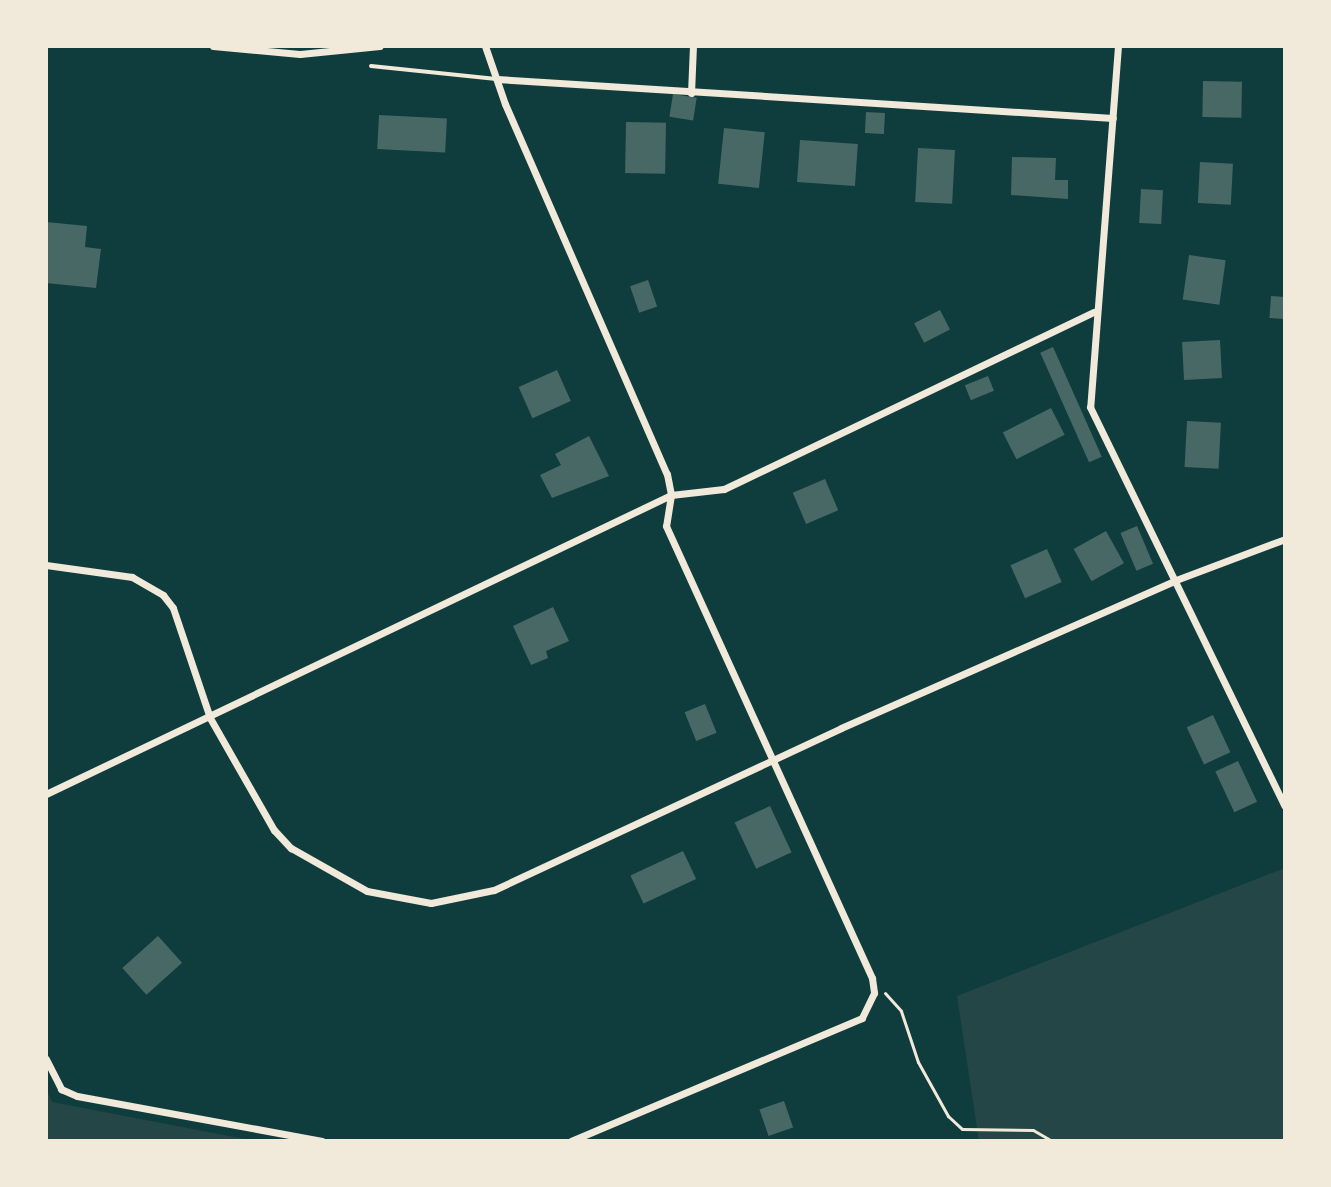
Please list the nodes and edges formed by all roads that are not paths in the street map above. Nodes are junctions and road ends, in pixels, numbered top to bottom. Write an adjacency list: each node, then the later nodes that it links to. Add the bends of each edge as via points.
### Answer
1 (213, 46): 2 (street, via 300,54)
2 (380, 46)
3 (485, 46): 7 (street)
4 (693, 46): 8 (street)
5 (1118, 46): 9 (street)
6 (371, 66): 7 (lane)
7 (497, 79): 8 (street); 11 (street, via 667,474)
8 (691, 93): 9 (street)
9 (1113, 118): 10 (street)
10 (1094, 312): 11 (street, via 724,489); 14 (street, via 1090,407)
11 (671, 495): 15 (street); 16 (street, via 666,526)
12 (1285, 539): 14 (street)
13 (46, 565): 15 (street, via 132,577 163,595 173,608)
14 (1176, 580): 16 (street); 18 (street)
15 (210, 718): 16 (street, via 274,830 291,848 367,891 431,903 494,890); 17 (street)
16 (770, 761): 21 (street, via 872,978 871,1008 862,1018)
17 (46, 794)
18 (1285, 806)
19 (46, 1059): 20 (street, via 61,1089 77,1096)
20 (322, 1141)
21 (571, 1141)

